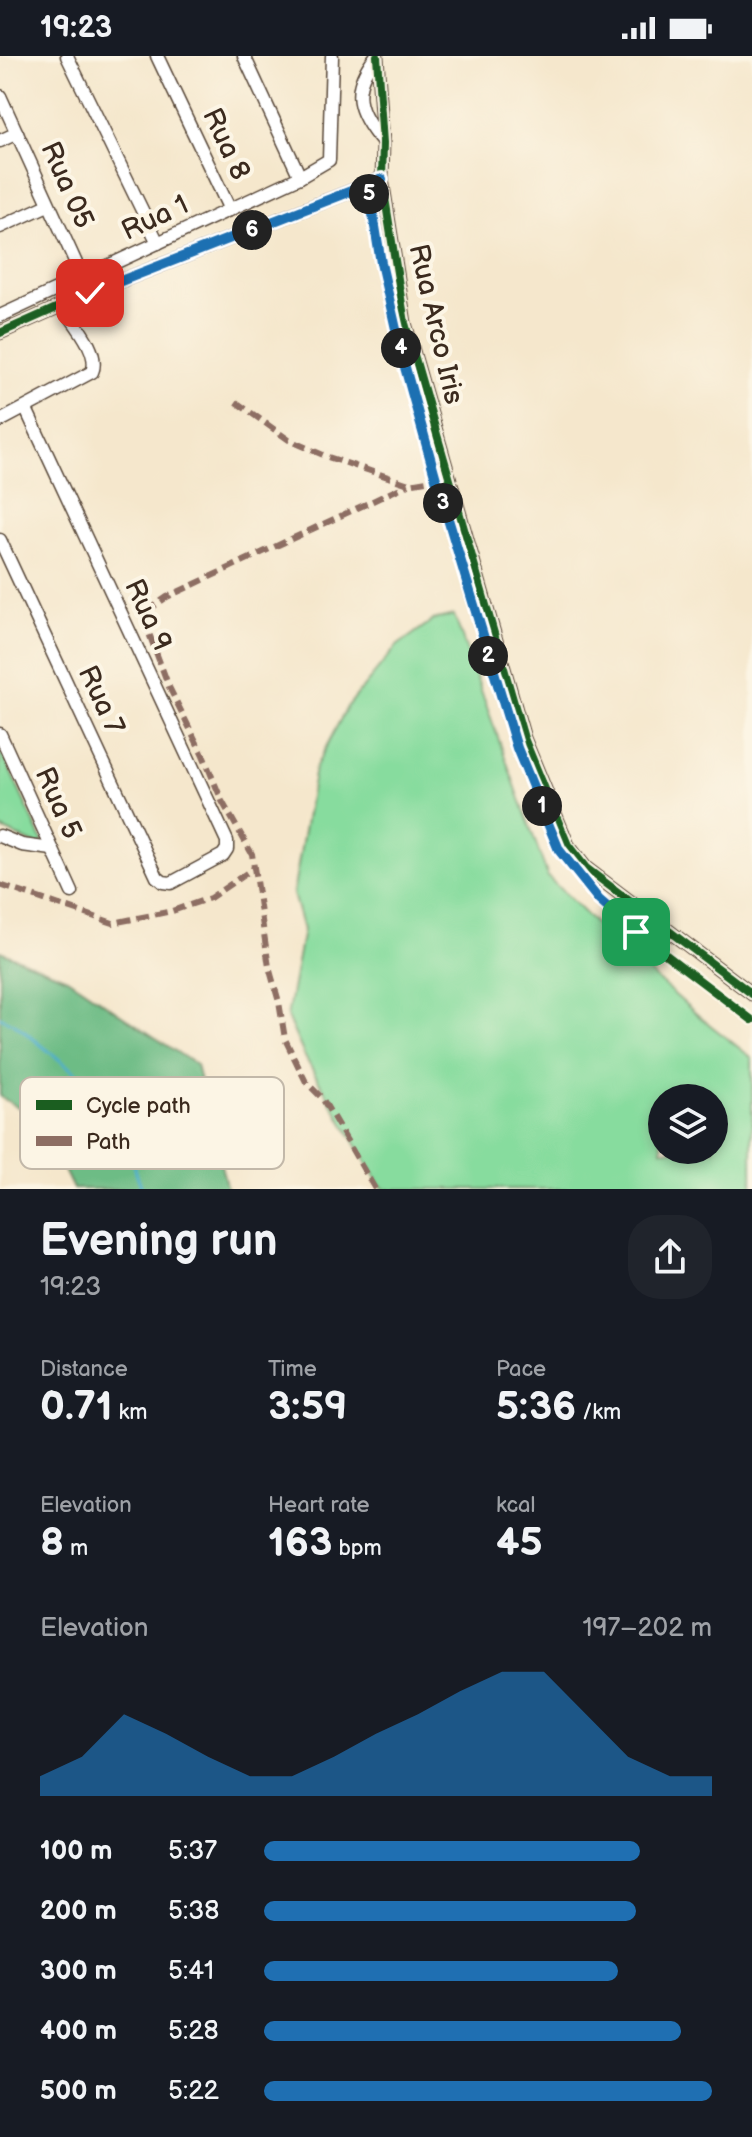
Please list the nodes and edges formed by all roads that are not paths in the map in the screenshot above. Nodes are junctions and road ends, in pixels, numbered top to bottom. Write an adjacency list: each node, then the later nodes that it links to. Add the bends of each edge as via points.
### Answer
1 (67, 56): 15 (street)
2 (157, 56): 13 (street, Rua 8)
3 (244, 56): 10 (street)
4 (332, 56): 10 (street, Rua 1, via 329,160)
5 (376, 56): 9 (street, Rua Arco Iris); 9 (street, via 361,76 358,94 361,111)
6 (0, 96): 7 (street, Rua 05)
7 (17, 133): 8 (street); 12 (street, Rua 05)
8 (0, 141)
9 (383, 143): 11 (street, Rua Arco Iris)
10 (300, 177): 13 (street, Rua 1)
11 (382, 179): 17 (street); 29 (street, Rua Arco Iris, via 405,323 524,738 568,845 586,868)
12 (48, 205): 14 (street); 16 (street, Rua 05)
13 (230, 210): 15 (street, Rua 1)
14 (0, 227)
15 (158, 243): 16 (street, Rua 1)
16 (83, 278): 17 (street, Rua 05); 19 (street, Rua 1)
17 (90, 293): 18 (street)
18 (63, 306): 20 (street); 21 (street, via 95,365 92,372)
19 (0, 316)
20 (0, 333)
21 (26, 409): 22 (street); 27 (street, Rua 9, via 227,841 223,855 171,883)
22 (0, 421)
23 (0, 540): 27 (street, Rua 7)
24 (0, 734): 26 (street, Rua 5)
25 (0, 836): 26 (street)
26 (52, 849): 28 (street, Rua 5)
27 (160, 880)
28 (72, 892)
29 (752, 994)

